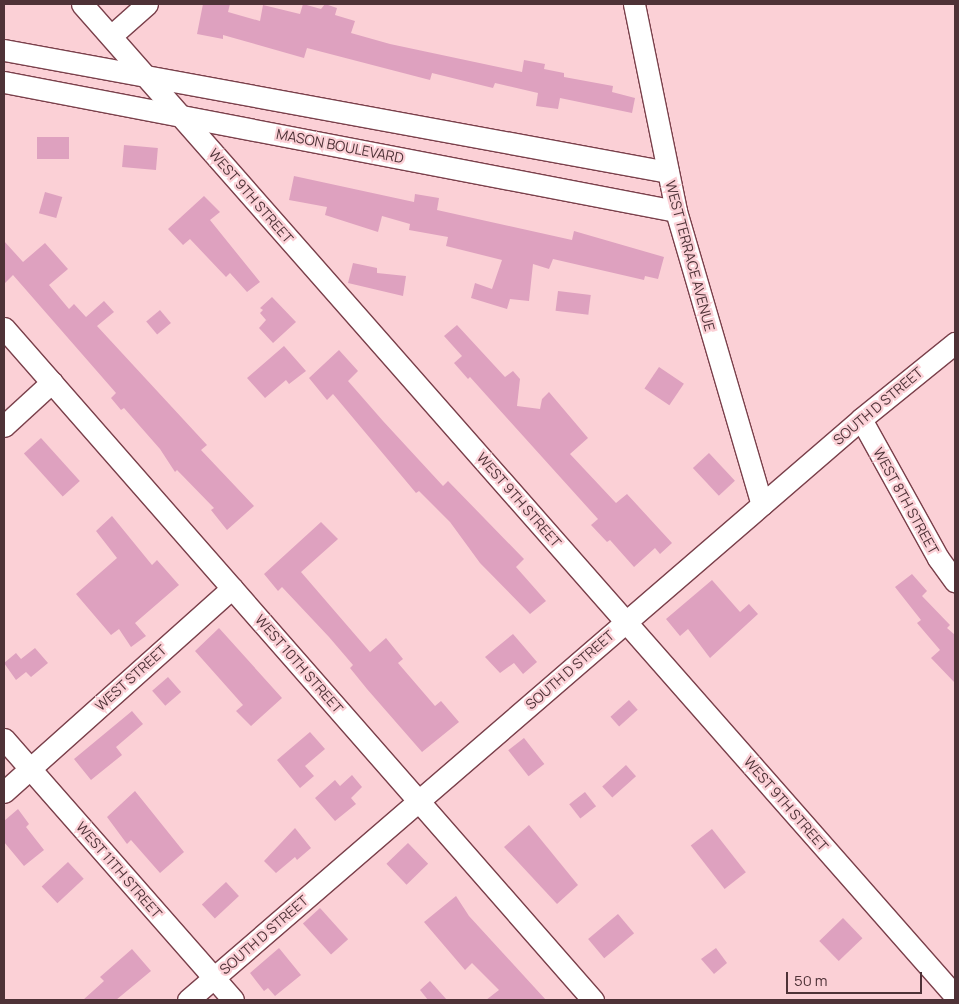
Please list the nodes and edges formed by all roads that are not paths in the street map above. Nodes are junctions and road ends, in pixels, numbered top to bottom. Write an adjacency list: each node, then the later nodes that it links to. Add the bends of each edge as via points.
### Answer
1 (82, 4): 4 (street, WEST 9TH STREET)
2 (147, 4): 4 (street)
3 (634, 4): 9 (street, WEST TERRACE AVENUE)
4 (110, 36): 6 (street, WEST 9TH STREET)
5 (4, 50): 6 (street)
6 (145, 75): 8 (street, WEST 9TH STREET); 9 (street)
7 (4, 82): 8 (street, MASON BOULEVARD)
8 (181, 116): 10 (street, MASON BOULEVARD); 19 (street, WEST 9TH STREET)
9 (668, 172): 10 (street, WEST TERRACE AVENUE)
10 (676, 211): 16 (street, WEST TERRACE AVENUE)
11 (4, 328): 13 (street, WEST 10TH STREET)
12 (955, 343): 14 (street, SOUTH D STREET)
13 (52, 382): 15 (street); 18 (street, WEST 10TH STREET)
14 (861, 419): 16 (street, SOUTH D STREET); 17 (street, WEST 8TH STREET, via 938,558)
15 (4, 426)
16 (762, 505): 19 (street, SOUTH D STREET)
17 (955, 581)
18 (232, 588): 21 (street, WEST STREET); 23 (street, WEST 10TH STREET)
19 (626, 621): 23 (street, SOUTH D STREET); 25 (street, WEST 9TH STREET)
20 (4, 739): 21 (street, WEST 11TH STREET)
21 (30, 769): 22 (street, WEST STREET); 24 (street, WEST 11TH STREET)
22 (4, 792)
23 (420, 802): 24 (street, SOUTH D STREET); 28 (street, WEST 10TH STREET)
24 (214, 978): 26 (street, SOUTH D STREET); 27 (street, WEST 11TH STREET)
25 (955, 996)
26 (188, 1000)
27 (233, 1000)
28 (593, 1000)

